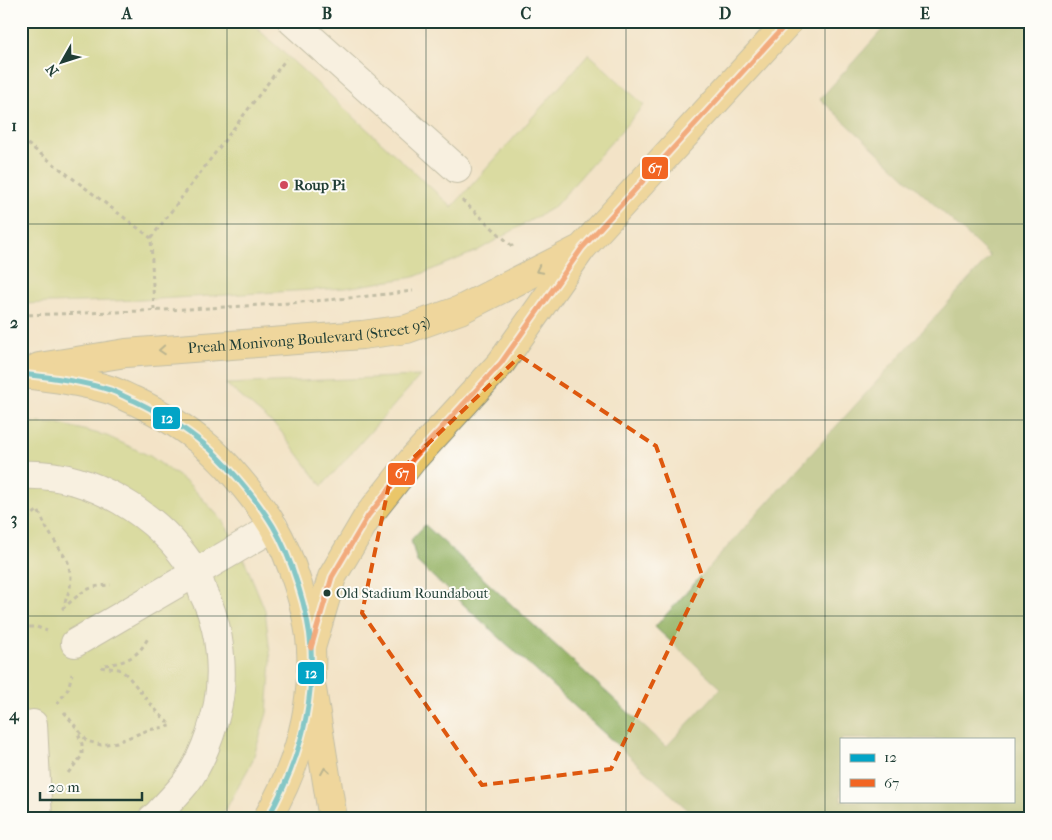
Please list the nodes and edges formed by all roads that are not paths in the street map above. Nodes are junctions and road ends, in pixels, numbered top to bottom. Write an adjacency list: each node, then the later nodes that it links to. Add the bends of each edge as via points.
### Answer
1 (292, 21): 3 (street)
2 (789, 21): 4 (main road, Preah Monivong Boulevard (Street 93))
3 (457, 169)
4 (582, 248): 5 (main road, Preah Monivong Boulevard (Street 93), one-way to 5, via 460,310 407,329 126,353); 11 (main road, Preah Monivong Boulevard (Street 93), via 501,363 414,458 368,516 332,577)
5 (21, 370)
6 (21, 374): 8 (main road, via 59,377 112,391 162,414 206,445 245,485)
7 (21, 475): 9 (street, via 71,480 109,494 144,516 174,544)
8 (274, 527): 9 (street); 11 (main road, via 302,600)
9 (195, 573): 10 (street); 14 (street, via 214,618 221,660 218,704 206,745 186,783)
10 (75, 643)
11 (310, 661): 15 (main road, via 301,738 292,769); 16 (main road, one-way to 11)
12 (42, 715): 13 (street)
13 (38, 819)
14 (152, 819)
15 (267, 819)
16 (333, 819)

